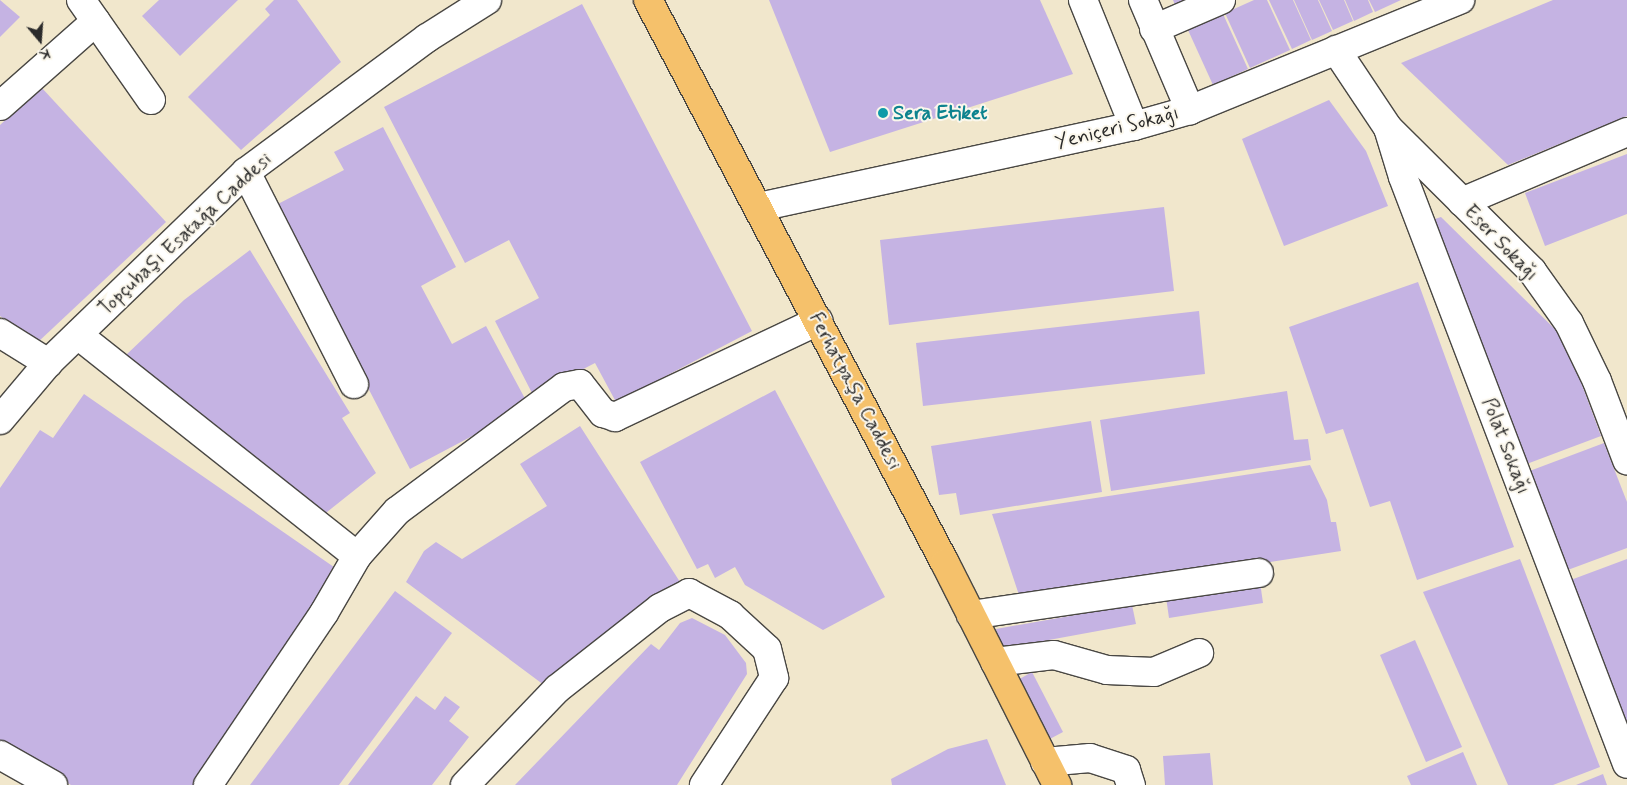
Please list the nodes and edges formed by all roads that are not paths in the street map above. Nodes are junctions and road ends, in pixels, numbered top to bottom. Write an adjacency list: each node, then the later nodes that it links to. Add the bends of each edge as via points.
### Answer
1 (487, 0): 16 (street, Topçubaşı Esatağa Caddesi, via 427,38)
2 (648, 0): 18 (main road, Ferhatpaşa Caddesi)
3 (1084, 0): 13 (street)
4 (1143, 0): 8 (street)
5 (1221, 0): 8 (street)
6 (1460, 0): 9 (street, Yeniçeri Sokağı)
7 (88, 11): 10 (street); 11 (street)
8 (1154, 29): 12 (street)
9 (1336, 50): 12 (street, Yeniçeri Sokağı); 14 (street, Eser Sokağı)
10 (150, 100)
11 (0, 106)
12 (1190, 110): 13 (street, Yeniçeri Sokağı)
13 (1134, 126): 18 (street, Yeniçeri Sokağı)
14 (1388, 128): 17 (street, Eser Sokağı); 32 (street, Polat Sokağı, via 1403,177)
15 (1627, 132): 17 (street)
16 (246, 172): 21 (street, Topçubaşı Esatağa Caddesi); 23 (street)
17 (1462, 202): 25 (street, Eser Sokağı, via 1532,271 1568,323 1596,380)
18 (759, 207): 19 (main road, Ferhatpaşa Caddesi)
19 (818, 321): 26 (street, via 615,418 603,413 580,384 564,388 397,511); 28 (main road, Ferhatpaşa Caddesi)
20 (0, 334): 22 (street)
21 (78, 335): 22 (street, Topçubaşı Esatağa Caddesi); 26 (street)
22 (48, 363): 24 (street, Topçubaşı Esatağa Caddesi)
23 (354, 384)
24 (0, 420)
25 (1627, 460)
26 (357, 556): 35 (street, via 324,613)
27 (1259, 573): 28 (street)
28 (971, 615): 30 (main road, Ferhatpaşa Caddesi)
29 (1199, 653): 30 (street, via 1154,672 1107,670 1054,655)
30 (995, 662): 33 (main road, Ferhatpaşa Caddesi)
31 (0, 755): 34 (street)
32 (1627, 764)
33 (1051, 773): 38 (street, via 1090,758 1126,770)
34 (54, 785)
35 (208, 785)
36 (465, 785): 37 (street, via 557,690 660,608 689,594 730,615 767,649 774,678)
37 (704, 785)
38 (1131, 785)

